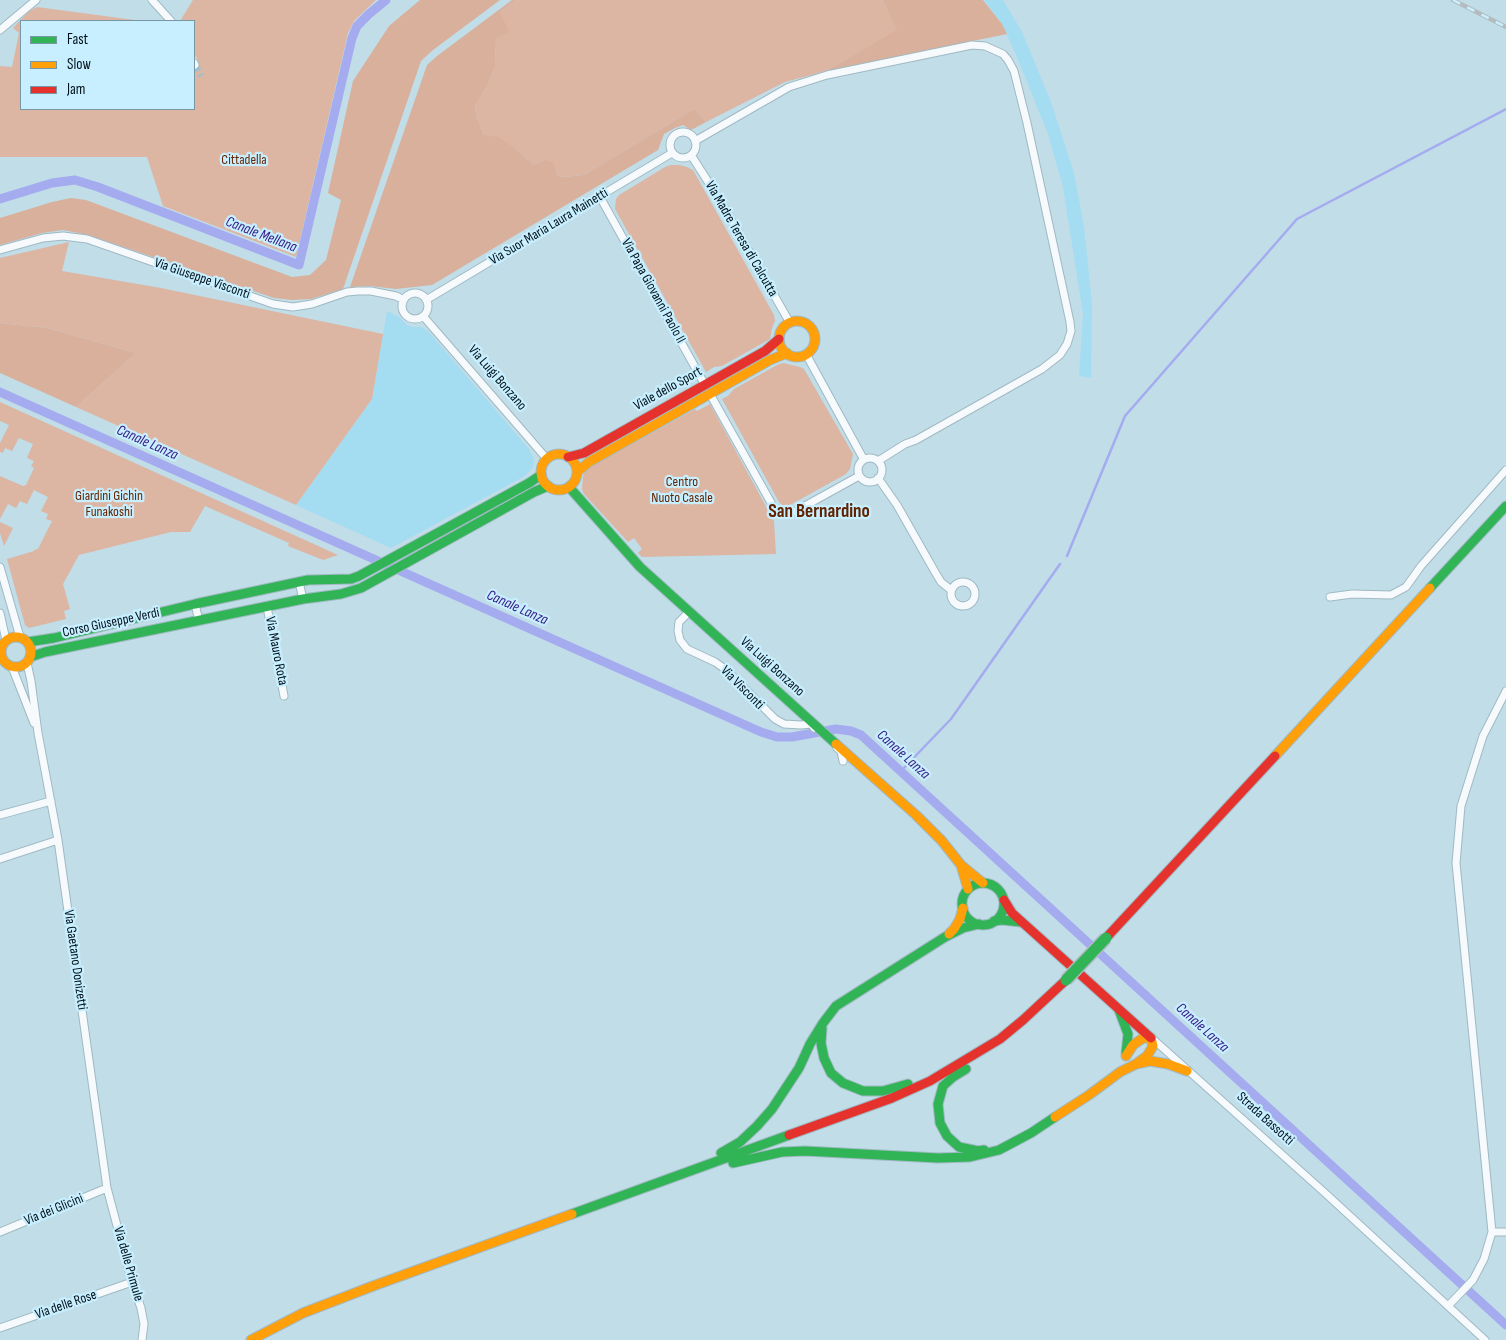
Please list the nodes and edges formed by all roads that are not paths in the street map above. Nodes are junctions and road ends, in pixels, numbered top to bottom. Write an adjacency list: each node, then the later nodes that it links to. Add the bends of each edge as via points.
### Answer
1 (36, 0): 4 (street)
2 (152, 0): 3 (street)
3 (170, 20)
4 (0, 30)
5 (695, 141): 6 (street, via 687,133 675,135 670,141); 7 (street); 21 (street, via 789,87 827,75 972,45 985,46 1003,54 1008,60 1014,71 1027,123 1071,330 1067,344 1052,362)
6 (672, 153): 7 (street, via 679,158); 8 (street, Via Suor Maria Laura Mainetti)
7 (691, 155): 13 (street, Via Madre Teresa di Calcutta)
8 (600, 197): 11 (street, Via Suor Maria Laura Mainetti); 17 (street, Via Papa Giovanni Paolo II)
9 (0, 250): 10 (street, Via Giuseppe Visconti, via 64,236 87,239 273,304 292,307 312,304 358,291)
10 (404, 300): 11 (street, via 417,294); 12 (street, via 403,309 407,316 415,319)
11 (426, 300): 12 (street, via 428,308)
12 (423, 316): 19 (street, Via Luigi Bonzano)
13 (790, 323): 14 (main road, via 782,329); 16 (main road, via 803,322 813,331 814,344)
14 (779, 339): 15 (main road); 17 (main road, Viale dello Sport)
15 (787, 354): 16 (main road); 17 (main road, Viale dello Sport)
16 (806, 354): 20 (street)
17 (708, 390): 18 (main road, Viale dello Sport, via 584,454); 23 (main road, Viale dello Sport); 25 (street, Via Papa Giovanni Paolo II, via 778,512 794,512)
18 (568, 457): 19 (main road, via 557,455); 23 (main road)
19 (547, 459): 24 (main road)
20 (864, 460): 21 (street); 25 (street, via 858,465)
21 (878, 461): 26 (street, via 882,472)
22 (1506, 470): 33 (street, via 1406,587 1391,595)
23 (577, 472): 28 (main road)
24 (541, 474): 27 (main road); 31 (main road, Corso Giuseppe Verdi, via 359,576)
25 (859, 476): 26 (street, via 868,482)
26 (878, 478): 32 (street, via 935,572)
27 (548, 486): 28 (main road, via 558,490); 34 (main road, Corso Giuseppe Verdi, via 361,588)
28 (569, 487): 37 (main road, Via Luigi Bonzano, via 640,567)
29 (1506, 506): 62 (main road, bridge, via 1106,938)
30 (0, 567): 40 (street)
31 (299, 582): 34 (street); 35 (main road, Corso Giuseppe Verdi)
32 (951, 590)
33 (1330, 597)
34 (303, 600): 36 (main road, Corso Giuseppe Verdi)
35 (195, 604): 39 (street); 40 (main road, Corso Giuseppe Verdi, via 48,640)
36 (267, 607): 39 (main road, Corso Giuseppe Verdi); 45 (street, Via Mauro Rota)
37 (689, 612): 47 (street, Via Visconti, via 679,622 678,631 687,649 725,669 775,719 784,724 810,724 841,751); 52 (main road, Via Luigi Bonzano, via 916,815)
38 (0, 613): 41 (street)
39 (199, 620): 42 (main road, Corso Giuseppe Verdi, via 45,652)
40 (24, 640): 41 (main road, via 15,637); 42 (main road, via 31,649)
41 (2, 646): 43 (main road, via 1,654)
42 (29, 660): 43 (main road, via 23,666); 46 (street, Via Gaetano Donizetti)
43 (6, 664): 46 (street, Via Gaetano Donizetti)
44 (1506, 690): 73 (street, via 1483,736 1461,806 1456,862)
45 (284, 696)
46 (38, 733): 48 (street, Via Gaetano Donizetti)
47 (843, 761)
48 (51, 801): 49 (street); 50 (street, Via Gaetano Donizetti)
49 (0, 815)
50 (58, 840): 51 (street); 70 (street, Via Gaetano Donizetti)
51 (0, 859)
52 (961, 865): 53 (main road, Via Luigi Bonzano); 54 (main road, Via Luigi Bonzano)
53 (983, 883): 54 (main road); 55 (main road, via 997,888)
54 (968, 889): 56 (main road, via 962,901)
55 (1004, 900): 57 (main road, via 1002,912); 58 (main road, Strada Bassotti)
56 (963, 908): 59 (main road, via 969,918); 60 (main road, via 960,919)
57 (994, 921): 58 (main road); 59 (main road)
58 (1022, 922): 61 (main road, Strada Bassotti)
59 (979, 924): 60 (main road)
60 (946, 937): 63 (main road, via 836,1006)
61 (1119, 1010): 64 (main road, Strada Bassotti); 65 (main road, via 1128,1034)
62 (1023, 1020): 63 (main road, via 1011,1024 939,1069 908,1084 883,1091 863,1091 844,1084 831,1072 821,1044); 69 (main road, via 1018,1031 998,1049 943,1086 938,1104 940,1123 947,1136 959,1146 978,1151); 71 (main road, via 971,1057 892,1098)
63 (823, 1023): 71 (main road, via 772,1109 740,1142 721,1153 653,1178)
64 (1151, 1038): 65 (main road, via 1143,1038 1133,1044); 66 (main road, via 1153,1046 1147,1056); 67 (street, Strada Bassotti)
65 (1126, 1056): 68 (main road)
66 (1136, 1064): 67 (main road, via 1150,1061); 68 (main road)
67 (1187, 1071): 76 (street, Strada Bassotti)
68 (1120, 1072): 69 (main road, via 1039,1128)
69 (999, 1150): 71 (main road, via 970,1157 938,1158 831,1151 782,1152 728,1165 658,1190)
70 (107, 1188): 72 (street, Via dei Glicini); 75 (street, Via delle Primule)
71 (625, 1194): 79 (main road, via 320,1306)
72 (0, 1232)
73 (1492, 1232): 74 (street); 76 (street, via 1474,1280)
74 (1506, 1232)
75 (132, 1282): 77 (street, Via delle Rose); 78 (street, Via delle Primule, via 144,1324)
76 (1448, 1306): 80 (street, Strada Bassotti)
77 (0, 1328)
78 (142, 1340)
79 (251, 1340)
80 (1485, 1340)

